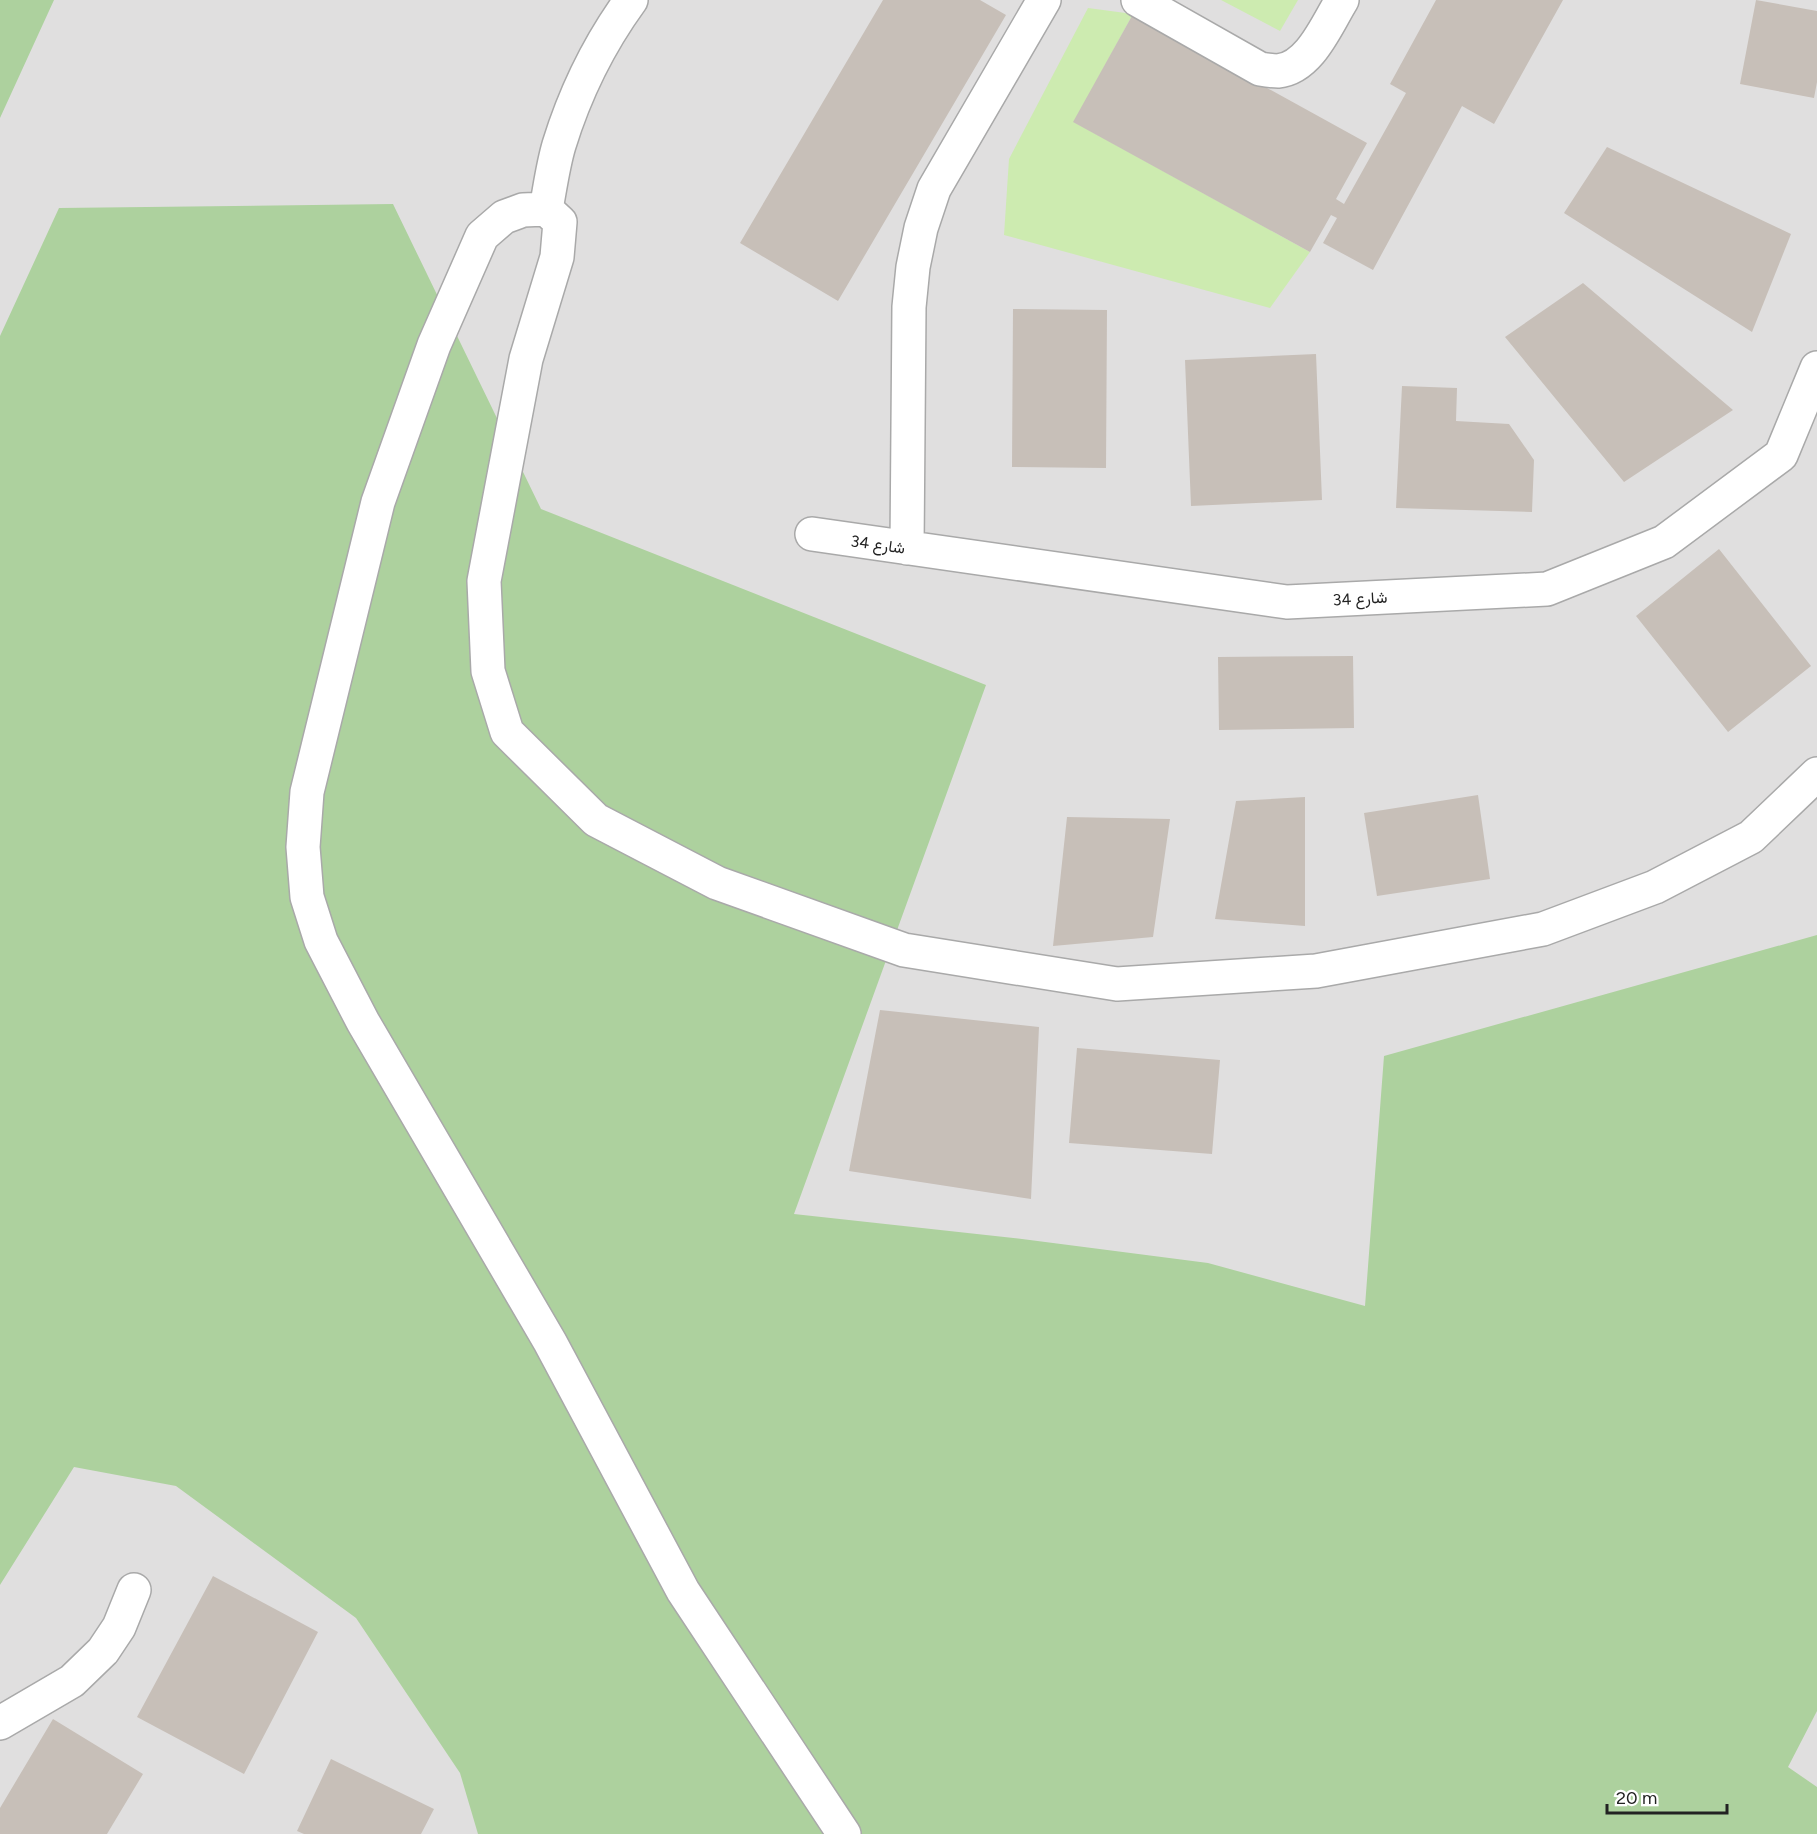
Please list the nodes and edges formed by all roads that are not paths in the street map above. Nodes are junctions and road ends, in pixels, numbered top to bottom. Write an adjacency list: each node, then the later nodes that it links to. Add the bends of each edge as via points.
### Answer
1 (631, 0): 5 (street, via 608,32 579,88 558,147)
2 (1044, 0): 8 (street, via 934,189 921,228 909,307)
3 (1138, 0): 4 (street, via 1260,69 1279,71 1298,64 1311,50)
4 (1342, 0)
5 (546, 209): 9 (street, via 560,222 557,257 526,359 484,581 488,671 507,732 596,820 717,883 904,950 1118,984 1316,971 1542,929 1655,887 1751,837); 12 (street, via 524,210 504,217 482,237 434,345 378,502 307,792 303,847 307,897 321,941 363,1022 550,1342 683,1591)
6 (1817, 368): 8 (street, شارع 34, via 1782,455 1664,542 1547,589 1287,602)
7 (812, 534): 8 (street, شارع 34)
8 (907, 548)
9 (1817, 774)
10 (134, 1590): 11 (street, via 119,1627 103,1651 72,1681)
11 (0, 1723)
12 (844, 1834)

